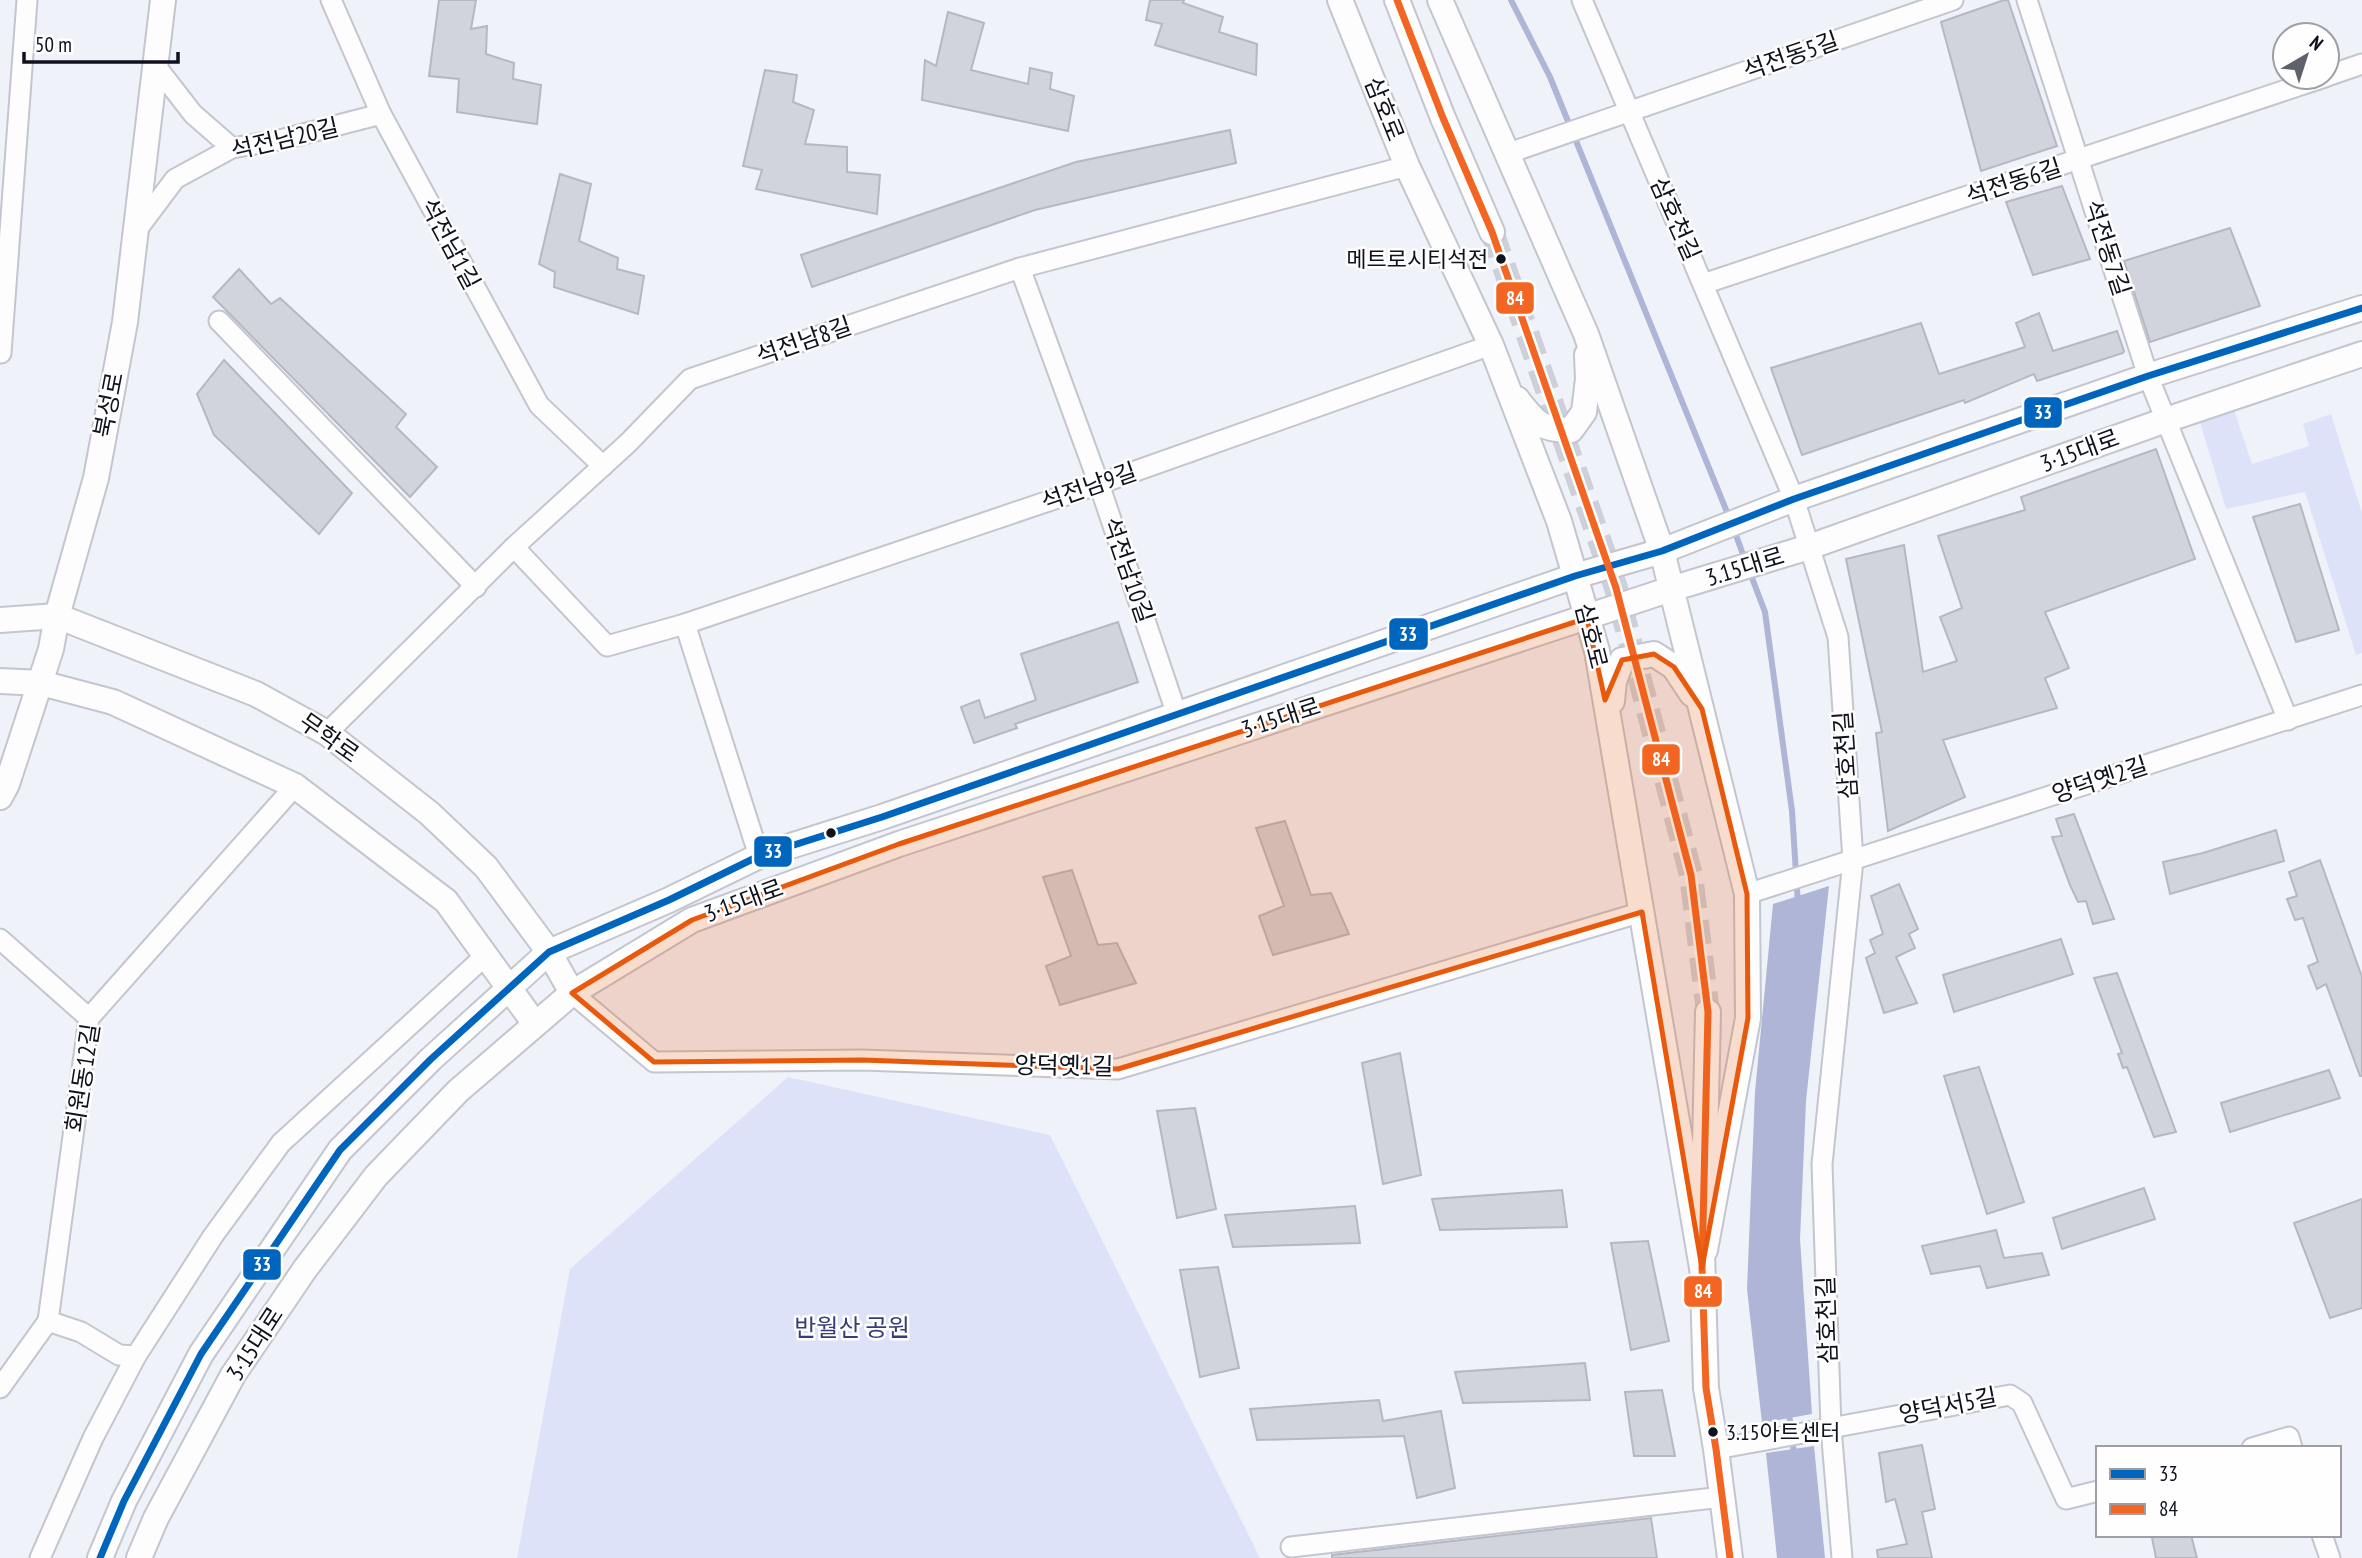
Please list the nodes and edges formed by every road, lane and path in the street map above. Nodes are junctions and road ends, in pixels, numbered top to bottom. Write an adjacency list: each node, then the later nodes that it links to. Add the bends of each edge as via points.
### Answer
1 (27, 0): 15 (street)
2 (163, 0): 11 (main road, 북성로)
3 (331, 0): 16 (street, 석전남1길)
4 (1340, 0): 21 (main road, 삼호로)
5 (1397, 0): 23 (main road)
6 (1440, 0): 19 (main road, 삼호로)
7 (1582, 0): 17 (street, 삼호천길)
8 (1953, 0): 17 (street, 석전동5길)
9 (2028, 0): 20 (street, 석전동7길)
10 (2362, 64): 12 (street, 석전동6길)
11 (155, 65): 18 (street, via 193,114); 22 (main road, 북성로)
12 (2341, 72)
13 (2285, 91): 20 (street, 석전동6길)
14 (0, 102): 15 (street)
15 (20, 104): 30 (street)
16 (381, 114): 18 (street, 석전남20길); 35 (street, 석전남1길, via 539,405)
17 (1621, 115): 19 (street, 석전동5길); 25 (street, 삼호천길)
18 (232, 148): 22 (street, 석전남20길, via 175,179)
19 (1514, 151): 28 (main road, 삼호로)
20 (2079, 161): 25 (street, 석전동6길); 32 (street, 석전동7길)
21 (1407, 166): 24 (street, 석전남8길); 29 (main road, 삼호로)
22 (136, 231): 44 (main road, 북성로, via 125,322 96,478)
23 (1492, 232)
24 (1020, 268): 35 (street, 석전남8길, via 690,379); 36 (street, 석전남10길)
25 (1703, 284): 37 (street, 삼호천길)
26 (2362, 308): 32 (main road, 3·15대로)
27 (219, 321): 43 (street)
28 (1586, 334): 33 (main road, via 1584,412 1571,430 1552,430 1534,420); 39 (main road, 삼호로)
29 (1491, 345): 33 (main road, 삼호로); 36 (street, 석전남9길)
30 (1, 352)
31 (2362, 354): 34 (main road, 3·15대로)
32 (2148, 376): 34 (street, 석전동7길); 37 (main road, 3·15대로)
33 (1506, 385): 41 (main road, 삼호로, via 1559,521)
34 (2166, 420): 40 (main road, 3·15대로); 53 (street, 석전동7길)
35 (603, 466): 38 (street, 석전남8길)
36 (1099, 484): 47 (street, 석전남9길); 52 (street, 석전남10길)
37 (1788, 502): 39 (main road, 3.15대로); 40 (street, 삼호천길)
38 (514, 547): 43 (street, 석전남8길); 47 (street, 석전남9길, via 607,646)
39 (1670, 548): 41 (main road, 3·15대로); 42 (main road, 삼호로)
40 (1804, 549): 42 (main road, 3.15대로); 59 (street, 삼호천길, via 1838,637)
41 (1575, 576): 45 (main road, 삼호로); 52 (main road, 3·15대로)
42 (1681, 586): 45 (main road, 3·15대로); 51 (main road, 삼호로)
43 (476, 587): 55 (street, 석전남8길)
44 (57, 616): 46 (main road, 무학로); 49 (main road, 북성로); 55 (main road, 무학로, via 256,694)
45 (1587, 618): 54 (main road, 삼호로); 66 (main road, 3·15대로, via 874,853 692,920)
46 (0, 620)
47 (685, 624): 58 (street)
48 (0, 681): 49 (main road)
49 (41, 683): 56 (main road, via 113,702); 57 (main road, 북성로)
50 (2362, 695): 53 (street, 양덕옛2길)
51 (1702, 709): 54 (main road, via 1674,667 1654,654 1622,660 1614,681); 60 (main road, 삼호로)
52 (1177, 715): 58 (main road, 3·15대로)
53 (2288, 720): 59 (street, 양덕옛2길)
54 (1610, 727): 61 (main road, 삼호로)
55 (327, 733): 63 (main road, 무학로, via 429,813 486,867)
56 (295, 786): 64 (main road, via 446,901); 68 (street, 회원동12길)
57 (0, 797)
58 (759, 856): 63 (main road, 3·15대로)
59 (1845, 862): 60 (street, 양덕옛2길); 74 (street, 삼호천길, via 1822,1164)
60 (1756, 891): 70 (main road, 삼호로, via 1748,1018)
61 (1643, 912): 66 (street, 양덕옛1길, via 1118,1069 862,1060 654,1062); 70 (main road, 삼호로)
62 (0, 939): 68 (street)
63 (549, 951): 65 (main road, 3·15대로); 66 (main road, 무학로)
64 (485, 956): 65 (main road); 72 (street, via 281,1143 213,1236)
65 (509, 989): 69 (main road); 83 (main road, 3·15대로, via 340,1150 201,1354 124,1501)
66 (572, 993): 69 (main road, 3·15대로)
67 (1708, 1012): 70 (main road, 삼호로)
68 (89, 1018): 71 (street, 회원동12길)
69 (535, 1024): 84 (main road, 3·15대로, via 458,1091 376,1176 305,1269 233,1376)
70 (1702, 1268): 77 (main road, 삼호로, via 1706,1388)
71 (48, 1321): 72 (street, via 82,1332 119,1355); 73 (street, 회원동12길)
72 (136, 1356): 82 (street, via 93,1438)
73 (0, 1388)
74 (1825, 1429): 77 (street); 78 (street, 양덕서5길, via 2010,1395 2022,1404 2066,1499); 86 (street, 삼호천길)
75 (2259, 1446): 76 (street, via 2289,1437)
76 (2291, 1446)
77 (1716, 1449): 79 (main road, 삼호로)
78 (2096, 1492)
79 (1722, 1497): 81 (street); 85 (main road, 삼호로)
80 (2323, 1537): 87 (street)
81 (1291, 1547)
82 (40, 1558)
83 (100, 1558)
84 (139, 1558)
85 (1730, 1558)
86 (1842, 1558)
87 (2330, 1558)

